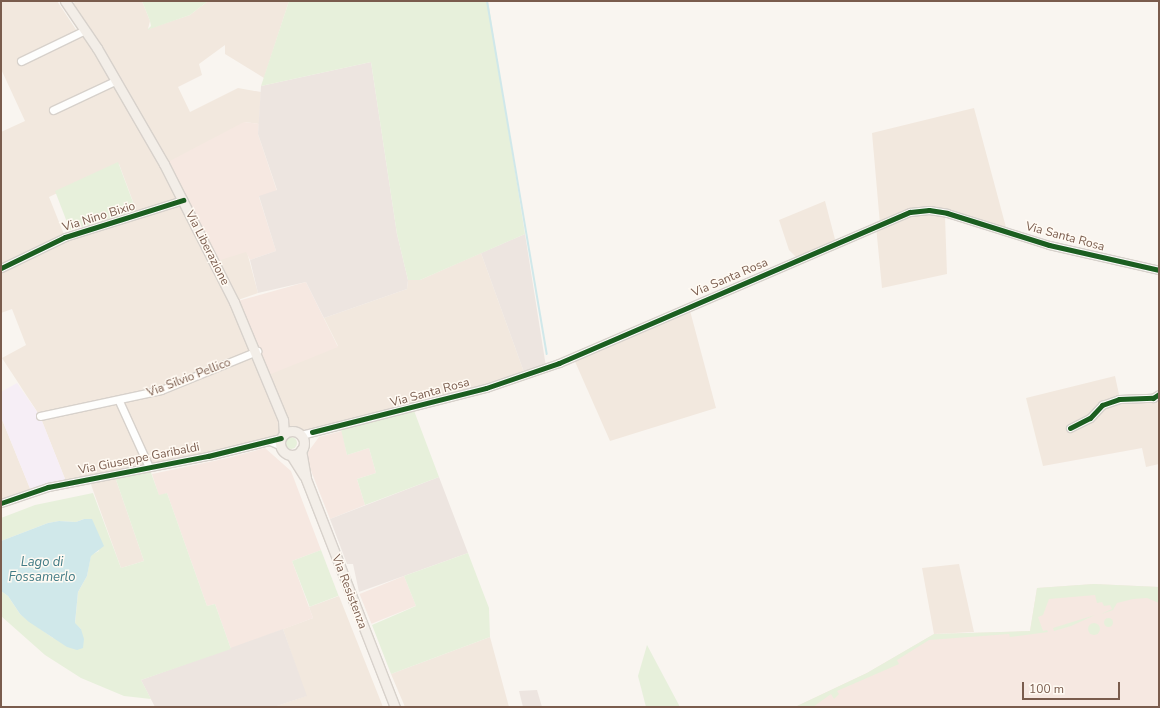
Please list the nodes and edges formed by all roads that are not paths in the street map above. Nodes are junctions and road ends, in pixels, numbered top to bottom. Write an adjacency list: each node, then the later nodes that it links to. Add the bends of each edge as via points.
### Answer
1 (65, 1): 2 (main road, Via Liberazione)
2 (84, 30): 3 (street); 4 (main road, Via Liberazione)
3 (21, 61)
4 (115, 81): 5 (street); 6 (main road, Via Liberazione)
5 (53, 110)
6 (183, 200): 7 (street, Via Nino Bixio, via 65,237); 9 (main road, Via Liberazione)
7 (1, 268)
8 (1159, 270): 15 (street, Via Santa Rosa, via 1049,245 947,213 929,210 910,212 559,363 486,388 314,432)
9 (257, 351): 11 (street, Via Silvio Pellico, via 161,390); 14 (main road, Via Liberazione, via 283,420)
10 (1159, 394): 13 (street, via 1153,398 1119,399 1102,405 1090,418)
11 (119, 401): 12 (street, Via Silvio Pellico); 18 (street)
12 (40, 416)
13 (1070, 428)
14 (284, 437): 15 (main road); 17 (main road, Via Liberazione, via 285,452); 18 (street, Via Giuseppe Garibaldi)
15 (302, 438): 16 (main road)
16 (301, 450): 17 (main road); 19 (main road, Via Resistenza)
17 (291, 455): 19 (main road, Via Resistenza)
18 (149, 467): 20 (street, Via Giuseppe Garibaldi, via 31,491)
19 (305, 477): 21 (main road, Via Resistenza)
20 (1, 503)
21 (395, 707)

